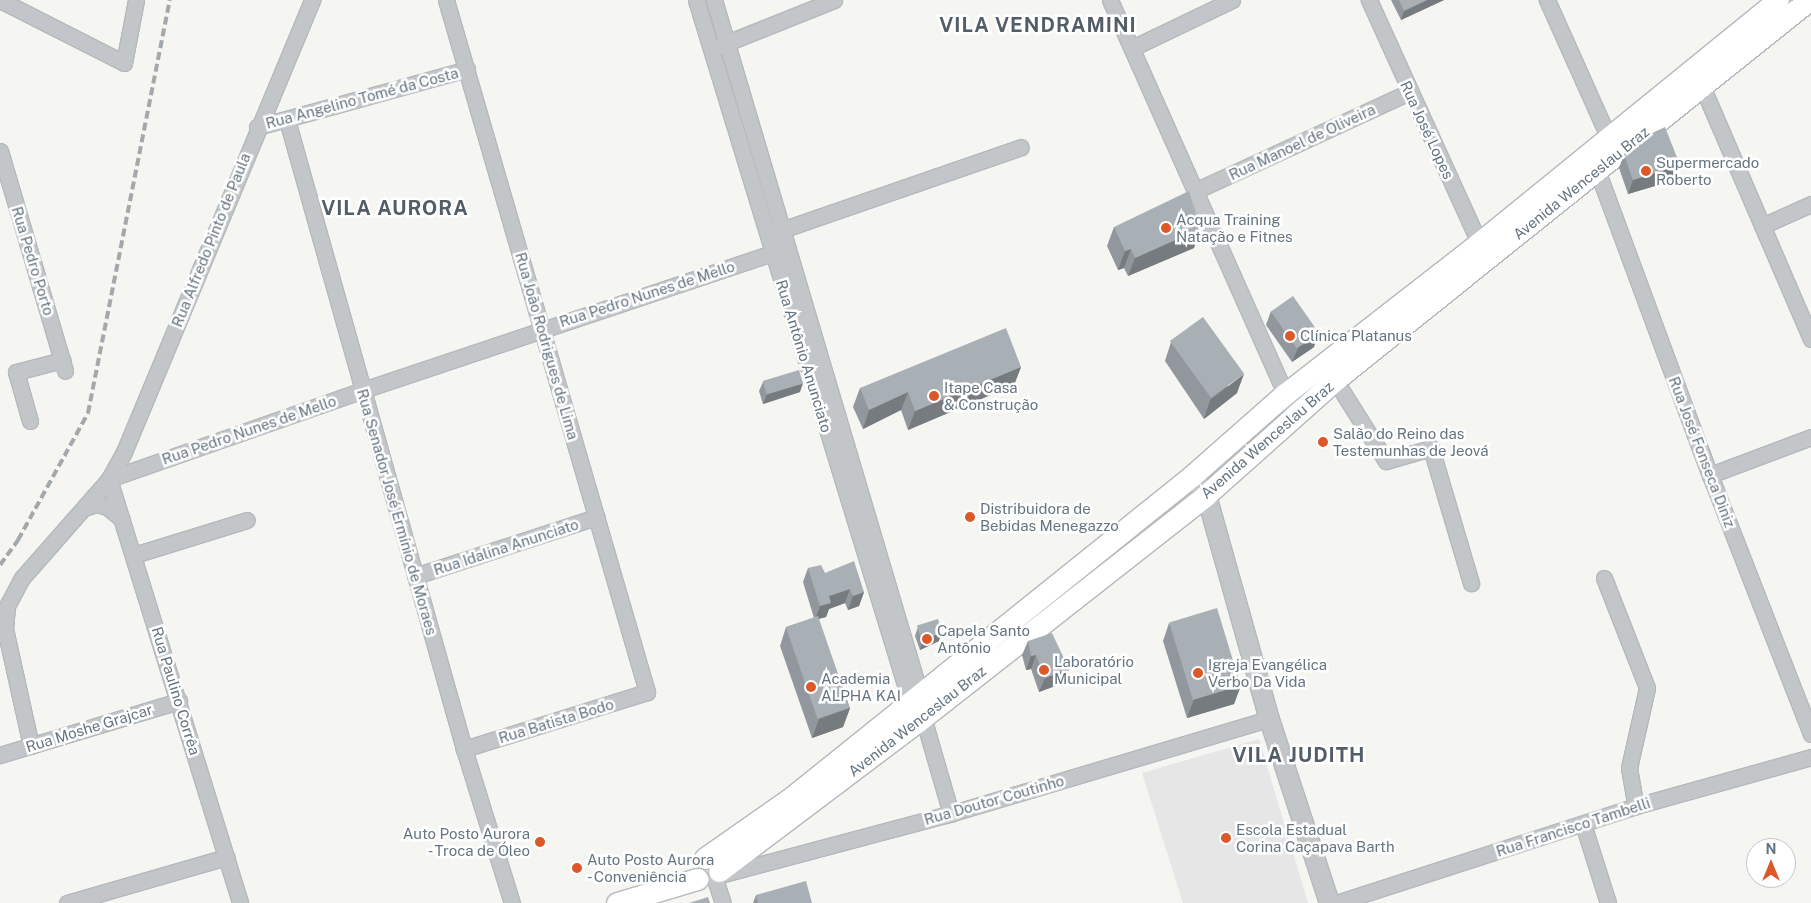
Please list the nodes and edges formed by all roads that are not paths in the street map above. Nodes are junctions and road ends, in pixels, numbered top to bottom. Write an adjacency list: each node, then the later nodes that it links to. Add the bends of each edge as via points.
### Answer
1 (0, 0): 2 (street, via 124,63)
2 (136, 0)
3 (312, 0): 23 (street, Rua Alfredo Pinto de Paula)
4 (446, 0): 19 (street, Rua João Rodrigues de Lima)
5 (714, 0): 15 (street, Rua Antônio Anunciato)
6 (834, 0): 15 (street)
7 (1110, 0): 16 (street)
8 (1232, 0): 16 (street)
9 (1369, 0): 21 (street, Rua José Lopes)
10 (1547, 0): 24 (street)
11 (1809, 0): 14 (main road, Avenida Wenceslau Braz)
12 (700, 1): 17 (street, Rua Antônio Anunciato)
13 (1771, 2): 14 (street); 18 (main road, Avenida Wenceslau Braz)
14 (1778, 27): 20 (main road, Avenida Wenceslau Braz)
15 (727, 43): 17 (street); 31 (street, Rua Antônio Anunciato)
16 (1132, 48): 28 (street)
17 (711, 50): 32 (street, Rua Antônio Anunciato)
18 (1694, 68): 20 (street); 24 (main road, Avenida Wenceslau Braz)
19 (467, 69): 22 (street, Rua Angelino Tomé da Costa); 36 (street, Rua João Rodrigues de Lima)
20 (1703, 87): 24 (main road, Avenida Wenceslau Braz); 30 (street)
21 (1409, 92): 28 (street, Rua Manoel de Oliveira); 34 (street, Rua José Lopes)
22 (287, 120): 23 (street, Rua Angelino Tomé da Costa); 39 (street, Rua Senador José Ermínio de Moraes)
23 (257, 127): 47 (street, Rua Alfredo Pinto de Paula, via 124,452)
24 (1612, 145): 27 (main road, Avenida Wenceslau Braz)
25 (1021, 146): 31 (street)
26 (0, 151): 42 (street, Rua Pedro Porto, via 64,366 16,372)
27 (1593, 160): 34 (main road, Avenida Wenceslau Braz); 46 (street, Rua José Fonseca Diniz)
28 (1195, 191): 40 (street)
29 (1811, 204): 30 (street)
30 (1762, 226): 37 (street)
31 (782, 230): 32 (street); 33 (street, Rua Antônio Anunciato)
32 (766, 235): 35 (street, Rua Antônio Anunciato)
33 (787, 248): 35 (street, Rua Pedro Nunes de Mello); 43 (street, Rua Antônio Anunciato)
34 (1483, 251): 38 (main road, Avenida Wenceslau Braz); 40 (main road, Avenida Wenceslau Braz)
35 (772, 252): 36 (street, Rua Pedro Nunes de Mello); 43 (street, Rua Antônio Anunciato)
36 (542, 329): 39 (street, Rua Pedro Nunes de Mello); 50 (street, Rua João Rodrigues de Lima)
37 (1811, 339)
38 (1335, 380): 41 (main road, Avenida Wenceslau Braz); 56 (street, via 1386,461 1431,448)
39 (363, 390): 47 (street, Rua Pedro Nunes de Mello); 54 (street, Rua Senador José Ermínio de Moraes)
40 (1285, 394): 41 (street); 45 (main road, Avenida Wenceslau Braz)
41 (1295, 415): 48 (main road, Avenida Wenceslau Braz)
42 (30, 421)
43 (834, 430): 61 (street, Rua Antônio Anunciato)
44 (1811, 437): 46 (street)
45 (1193, 475): 48 (street); 57 (main road, Avenida Wenceslau Braz)
46 (1710, 475): 63 (street, Rua José Fonseca Diniz)
47 (110, 479): 49 (street); 51 (street, Rua Paulino Corrêa)
48 (1206, 495): 58 (main road, Avenida Wenceslau Braz); 62 (street)
49 (84, 508): 51 (street, via 96,504 107,507); 64 (street, via 22,578 7,606 5,629)
50 (597, 517): 54 (street, Rua Idalina Anunciato); 59 (street, Rua João Rodrigues de Lima)
51 (123, 520): 53 (street, Rua Paulino Corrêa)
52 (247, 520): 53 (street)
53 (134, 555): 60 (street, Rua Paulino Corrêa)
54 (415, 576): 65 (street, Rua Senador José Ermínio de Moraes)
55 (1604, 578): 68 (street, via 1647,688 1629,768)
56 (1471, 583)
57 (1056, 585): 58 (main road); 61 (main road, Avenida Wenceslau Braz)
58 (1070, 602): 61 (main road, Avenida Wenceslau Braz)
59 (647, 692): 65 (street, Rua Batista Bodo)
60 (179, 701): 64 (street, Rua Moshe Grajcar); 71 (street, Rua Paulino Corrêa)
61 (918, 705): 69 (street, Rua Antônio Anunciato); 72 (main road, Avenida Wenceslau Braz, via 791,798)
62 (1269, 720): 69 (street, Rua Doutor Coutinho); 78 (street)
63 (1811, 734)
64 (31, 746): 66 (street, Rua Moshe Grajcar)
65 (464, 749): 75 (street, Rua Senador José Ermínio de Moraes)
66 (0, 755)
67 (1811, 756): 68 (street, Rua Francisco Tambelli)
68 (1636, 806): 70 (street, Rua Francisco Tambelli)
69 (951, 814): 72 (street, Rua Doutor Coutinho)
70 (1583, 824): 79 (street, Rua Francisco Tambelli); 80 (street)
71 (226, 857): 73 (street); 74 (street, Rua Paulino Corrêa)
72 (711, 872): 76 (main road, Rua Doutor Coutinho); 77 (street)
73 (67, 903)
74 (240, 903)
75 (512, 903)
76 (617, 903)
77 (723, 903)
78 (1329, 903)
79 (1336, 903)
80 (1608, 903)

